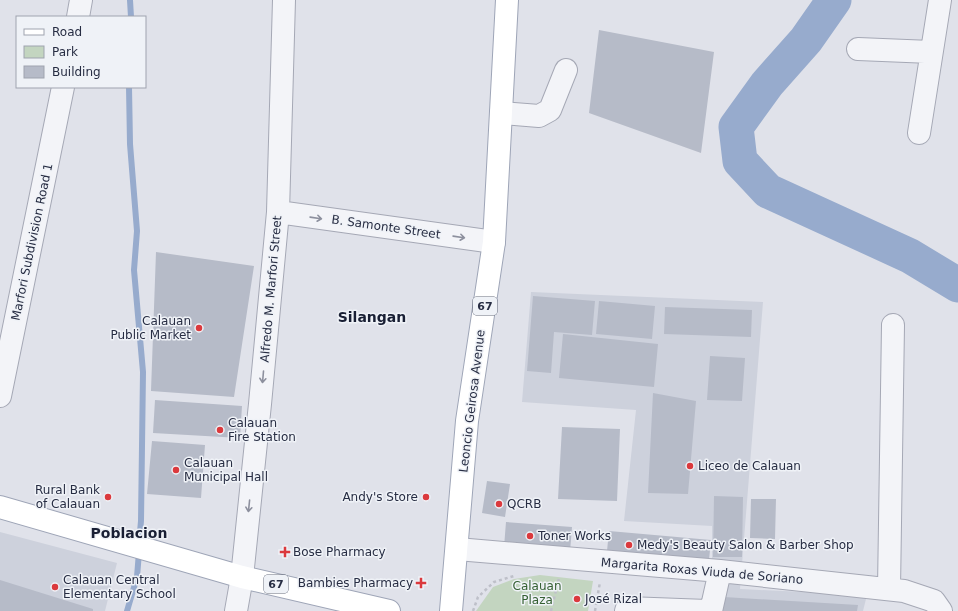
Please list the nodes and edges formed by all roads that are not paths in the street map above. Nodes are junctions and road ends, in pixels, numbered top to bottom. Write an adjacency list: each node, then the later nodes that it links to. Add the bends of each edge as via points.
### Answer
1 (81, 0): 5 (street)
2 (284, 0): 12 (street, Alfredo M. Marfori Street)
3 (507, 0): 10 (main road, Leoncio Geirosa Avenue / 67)
4 (940, 0): 7 (street)
5 (78, 16)
6 (858, 50): 7 (street)
7 (931, 52): 11 (street)
8 (566, 70): 10 (street, via 550,110 539,116)
9 (63, 88): 15 (street, Marfori Subdivision Road 1)
10 (501, 112): 13 (main road, Leoncio Geirosa Avenue / 67)
11 (919, 133)
12 (278, 212): 13 (street, B. Samonte Street, one-way to 13); 19 (street, Alfredo M. Marfori Street, one-way to 19)
13 (494, 242): 17 (main road, Leoncio Geirosa Avenue / 67, via 468,421)
14 (893, 325): 20 (street)
15 (0, 396)
16 (0, 507): 19 (main road, 67)
17 (457, 549): 18 (street, Margarita Roxas Viuda de Soriano); 23 (main road, Leoncio Geirosa Avenue / 67)
18 (720, 571): 20 (street, Margarita Roxas Viuda de Soriano); 26 (street)
19 (242, 577): 21 (street, Alfredo M. Marfori Street); 22 (main road, 67)
20 (889, 589): 27 (street, Margarita Roxas Viuda de Soriano, via 904,590 934,601)
21 (236, 611)
22 (389, 611)
23 (451, 611)
24 (626, 611): 25 (street, via 627,608)
25 (707, 611)
26 (711, 611)
27 (940, 611)

